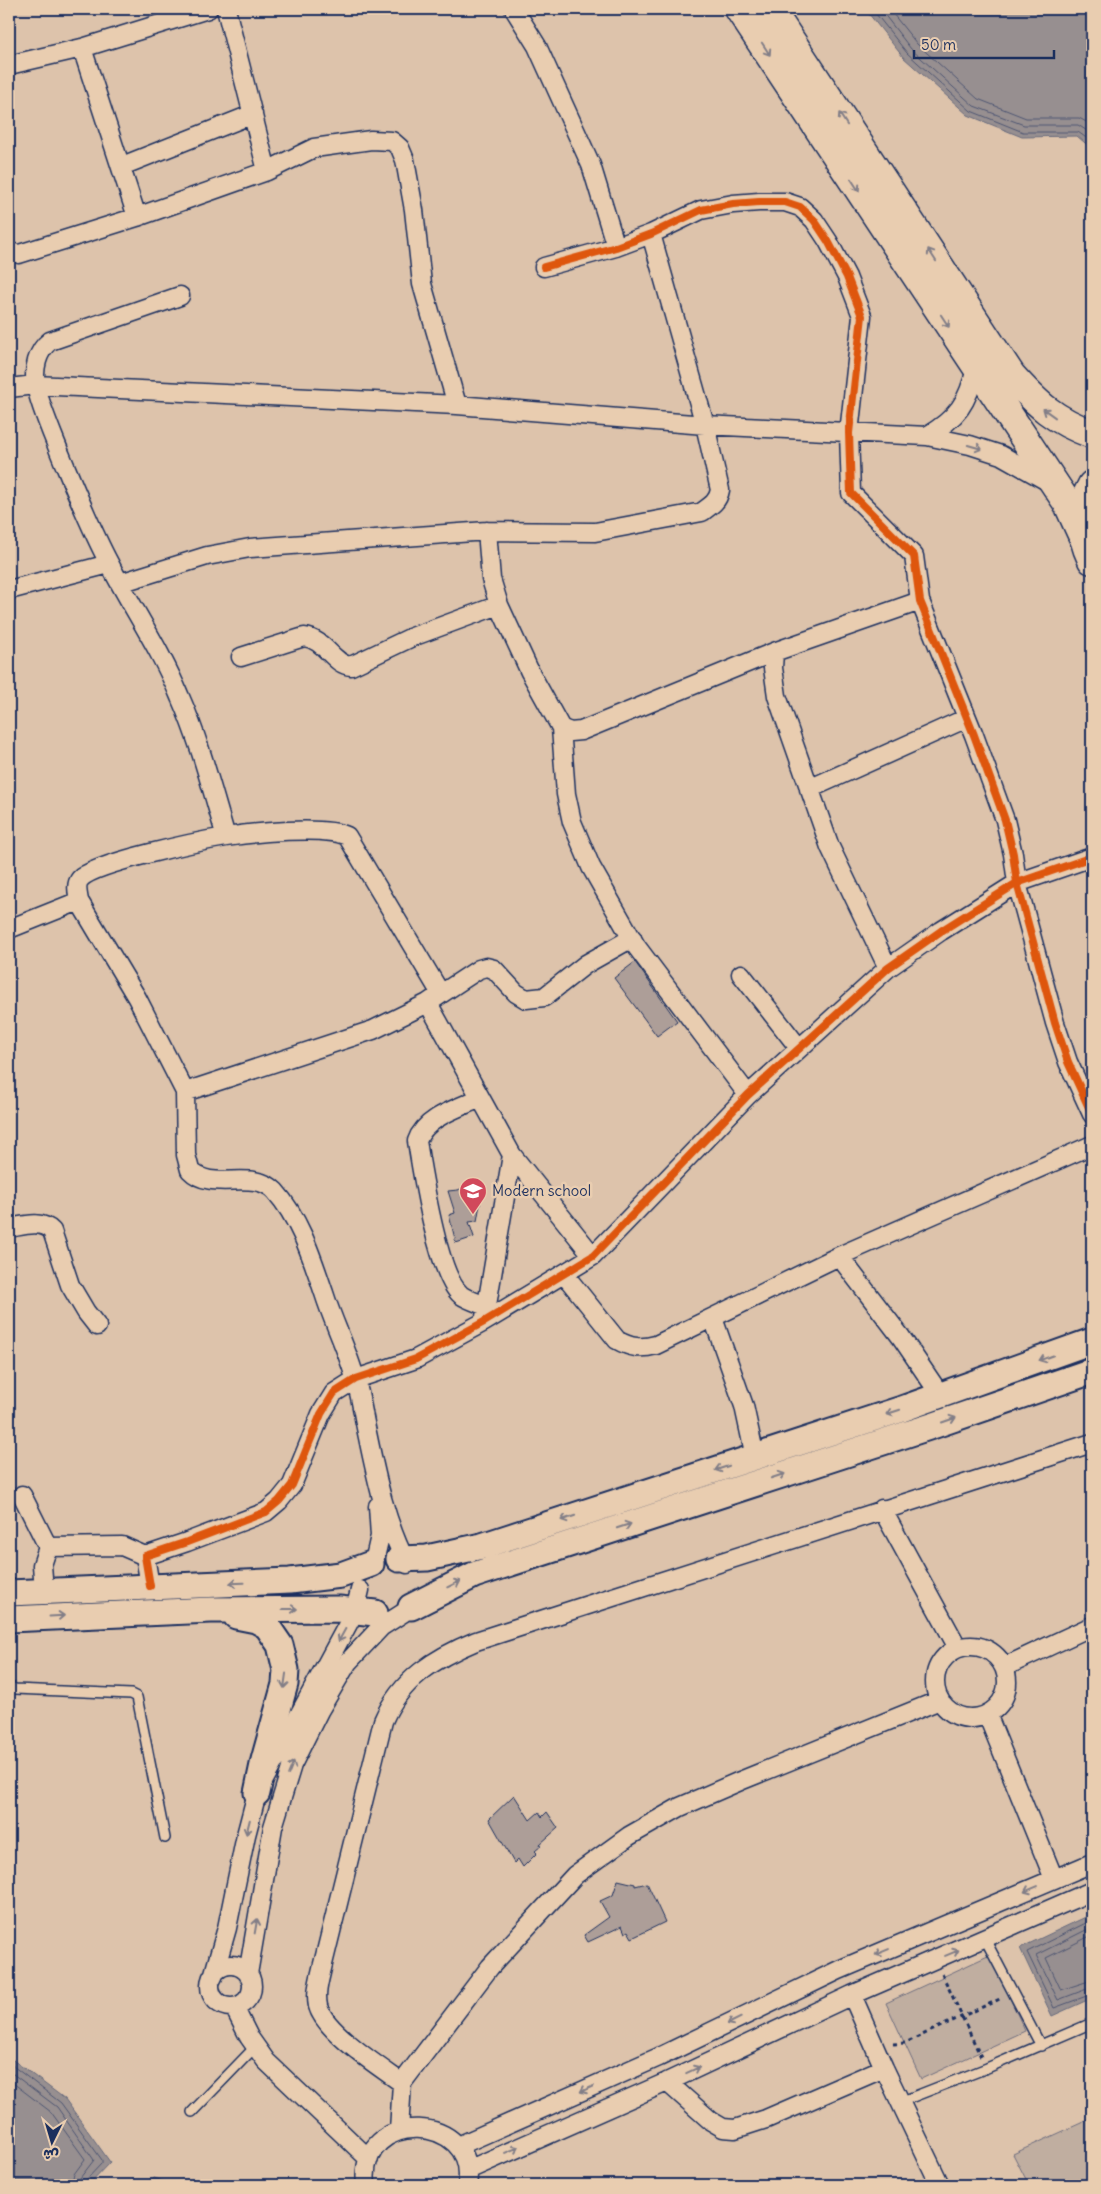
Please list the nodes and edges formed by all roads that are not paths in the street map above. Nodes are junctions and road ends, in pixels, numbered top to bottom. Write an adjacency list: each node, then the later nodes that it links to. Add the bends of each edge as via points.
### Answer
1 (208, 9): 6 (street)
2 (226, 9): 8 (street)
3 (514, 9): 13 (street, via 537,46 591,166)
4 (739, 9): 17 (highway, one-way to 17)
5 (770, 9): 23 (highway, one-way to 5, via 1068,426 1045,411 1011,375)
6 (82, 48): 7 (street); 9 (street)
7 (9, 65)
8 (253, 114): 9 (street); 10 (street)
9 (122, 166): 11 (street)
10 (267, 171): 11 (street); 20 (street, via 314,148 330,145 371,140 392,141 400,148 414,210 422,284)
11 (138, 217): 14 (street, via 19,254)
12 (651, 234): 13 (street); 21 (street); 22 (street, via 701,210 732,204 785,202 800,207 814,220 847,277 862,316)
13 (616, 247): 15 (street)
14 (9, 252)
15 (544, 267)
16 (180, 296): 18 (street, via 50,341 38,353)
17 (976, 368): 24 (street, via 971,389 961,409 946,425); 26 (highway)
18 (35, 385): 19 (street); 20 (street); 29 (street, via 55,440)
19 (9, 388)
20 (457, 405): 21 (street)
21 (705, 425): 22 (street); 27 (street, via 720,490 719,497 702,512 595,532)
22 (849, 433): 24 (street); 32 (street, via 851,493 914,556)
23 (1092, 434)
24 (927, 436): 26 (street, one-way to 26, via 1001,454)
25 (1092, 484): 28 (highway, via 1082,519)
26 (1055, 486): 28 (highway, via 1068,504)
27 (487, 531): 30 (street, via 250,548 207,556); 33 (street, via 491,579)
28 (1088, 553)
29 (109, 564): 30 (street); 31 (street)
30 (120, 583): 39 (street, via 151,636 180,696 202,755)
31 (9, 590)
32 (920, 601): 34 (street); 36 (street)
33 (499, 605): 35 (street, via 412,637 351,666 342,664 319,642 304,637); 37 (street)
34 (774, 652): 37 (street, via 581,731 570,732); 38 (street, via 774,682)
35 (241, 657)
36 (967, 718): 38 (street); 41 (street, via 1005,820)
37 (561, 728): 44 (street, via 566,794 572,822 588,860)
38 (809, 789): 45 (street, via 830,847)
39 (226, 837): 42 (street, via 100,867 80,880); 47 (street, via 295,831 338,832 347,836)
40 (1092, 857): 41 (street)
41 (1017, 883): 45 (street); 52 (street, via 1068,1062)
42 (79, 901): 43 (street); 49 (street, via 137,998)
43 (9, 929)
44 (632, 938): 47 (street, via 586,964 536,1000 516,993 494,969 486,967); 50 (street)
45 (888, 968): 48 (street)
46 (741, 974): 48 (street)
47 (435, 999): 49 (street, via 374,1030); 51 (street)
48 (800, 1048): 50 (street)
49 (185, 1092): 64 (street, via 186,1156 190,1170 202,1179 266,1184 281,1198 304,1240)
50 (748, 1095): 56 (street)
51 (480, 1098): 54 (street); 59 (street, via 427,1125 417,1141 428,1204 452,1285)
52 (1092, 1114)
53 (1092, 1145): 57 (street)
54 (512, 1155): 56 (street); 59 (street)
55 (9, 1228): 61 (street, via 36,1224 52,1231 70,1285)
56 (592, 1256): 58 (street)
57 (839, 1256): 60 (street); 65 (street)
58 (564, 1274): 59 (street); 60 (street, via 617,1340 629,1347 656,1345)
59 (485, 1314): 64 (street, via 416,1359)
60 (713, 1318): 67 (street, via 744,1406)
61 (97, 1326)
62 (1092, 1341): 65 (main road, one-way to 65)
63 (1092, 1371): 80 (main road, one-way to 63, via 474,1575)
64 (356, 1379): 68 (street); 72 (street, via 334,1393 321,1414 292,1485 266,1512)
65 (941, 1396): 67 (main road, one-way to 67)
66 (1092, 1443): 70 (street)
67 (755, 1457): 73 (main road, one-way to 73, via 482,1546)
68 (377, 1484): 73 (street); 74 (street, via 380,1536)
69 (22, 1495): 71 (street)
70 (882, 1510): 83 (street); 103 (street, via 476,1641 425,1668 400,1691 383,1722 317,1994 321,2015 328,2025)
71 (48, 1547): 72 (street, via 122,1546); 76 (street, via 42,1565)
72 (145, 1556): 75 (street)
73 (404, 1561): 74 (main road, via 389,1558); 80 (main road, via 418,1580 416,1599)
74 (372, 1563): 75 (main road, one-way to 75, via 341,1575 320,1578); 78 (main road, via 360,1580)
75 (150, 1586): 76 (main road)
76 (44, 1590): 77 (main road)
77 (9, 1593)
78 (363, 1605): 79 (main road, one-way to 78, via 331,1609); 80 (main road, via 394,1616); 88 (street, one-way to 88)
79 (211, 1610): 81 (main road, one-way to 79); 88 (main road, one-way to 88, via 256,1620 267,1626 284,1657 285,1684)
80 (407, 1610): 94 (street, one-way to 80, via 273,1827 292,1765 348,1662 381,1627)
81 (9, 1620)
82 (1092, 1626): 84 (street)
83 (958, 1648): 84 (street, via 970,1645 986,1649); 86 (street, via 945,1657 938,1668 935,1688)
84 (1004, 1667): 87 (street, via 1007,1688 1003,1699)
85 (9, 1686): 89 (lane, via 14,1689 132,1694 136,1697)
86 (940, 1700): 87 (street, via 948,1709 962,1716 975,1718); 103 (street, via 740,1781 629,1836 575,1876 490,1967)
87 (987, 1714): 91 (street)
88 (257, 1793): 95 (street, one-way to 95)
89 (165, 1838)
90 (1092, 1863): 91 (street)
91 (1054, 1879): 107 (street, one-way to 107, via 839,1970 659,2057)
92 (1092, 1891): 93 (street)
93 (985, 1939): 96 (street, one-way to 93); 99 (lane)
94 (248, 1974): 95 (street, via 236,1966 229,1966 222,1967); 97 (street, via 251,1994)
95 (213, 1977): 97 (street, via 213,1996 222,2005)
96 (852, 1995): 101 (street); 102 (street, one-way to 96)
97 (234, 2007): 100 (street)
98 (1092, 2023): 99 (lane)
99 (1041, 2046): 104 (lane)
100 (255, 2047): 105 (lane); 108 (street, via 278,2074)
101 (884, 2068): 102 (street, via 759,2122 735,2129 723,2128 712,2121); 104 (street)
102 (667, 2082): 109 (street, one-way to 102)
103 (402, 2084): 106 (street)
104 (900, 2102): 111 (street)
105 (192, 2112)
106 (399, 2130): 107 (street, via 416,2127 438,2132); 108 (street, via 378,2144)
107 (458, 2146): 109 (street)
108 (369, 2159): 110 (street)
109 (467, 2177)
110 (366, 2185)
111 (940, 2185)

